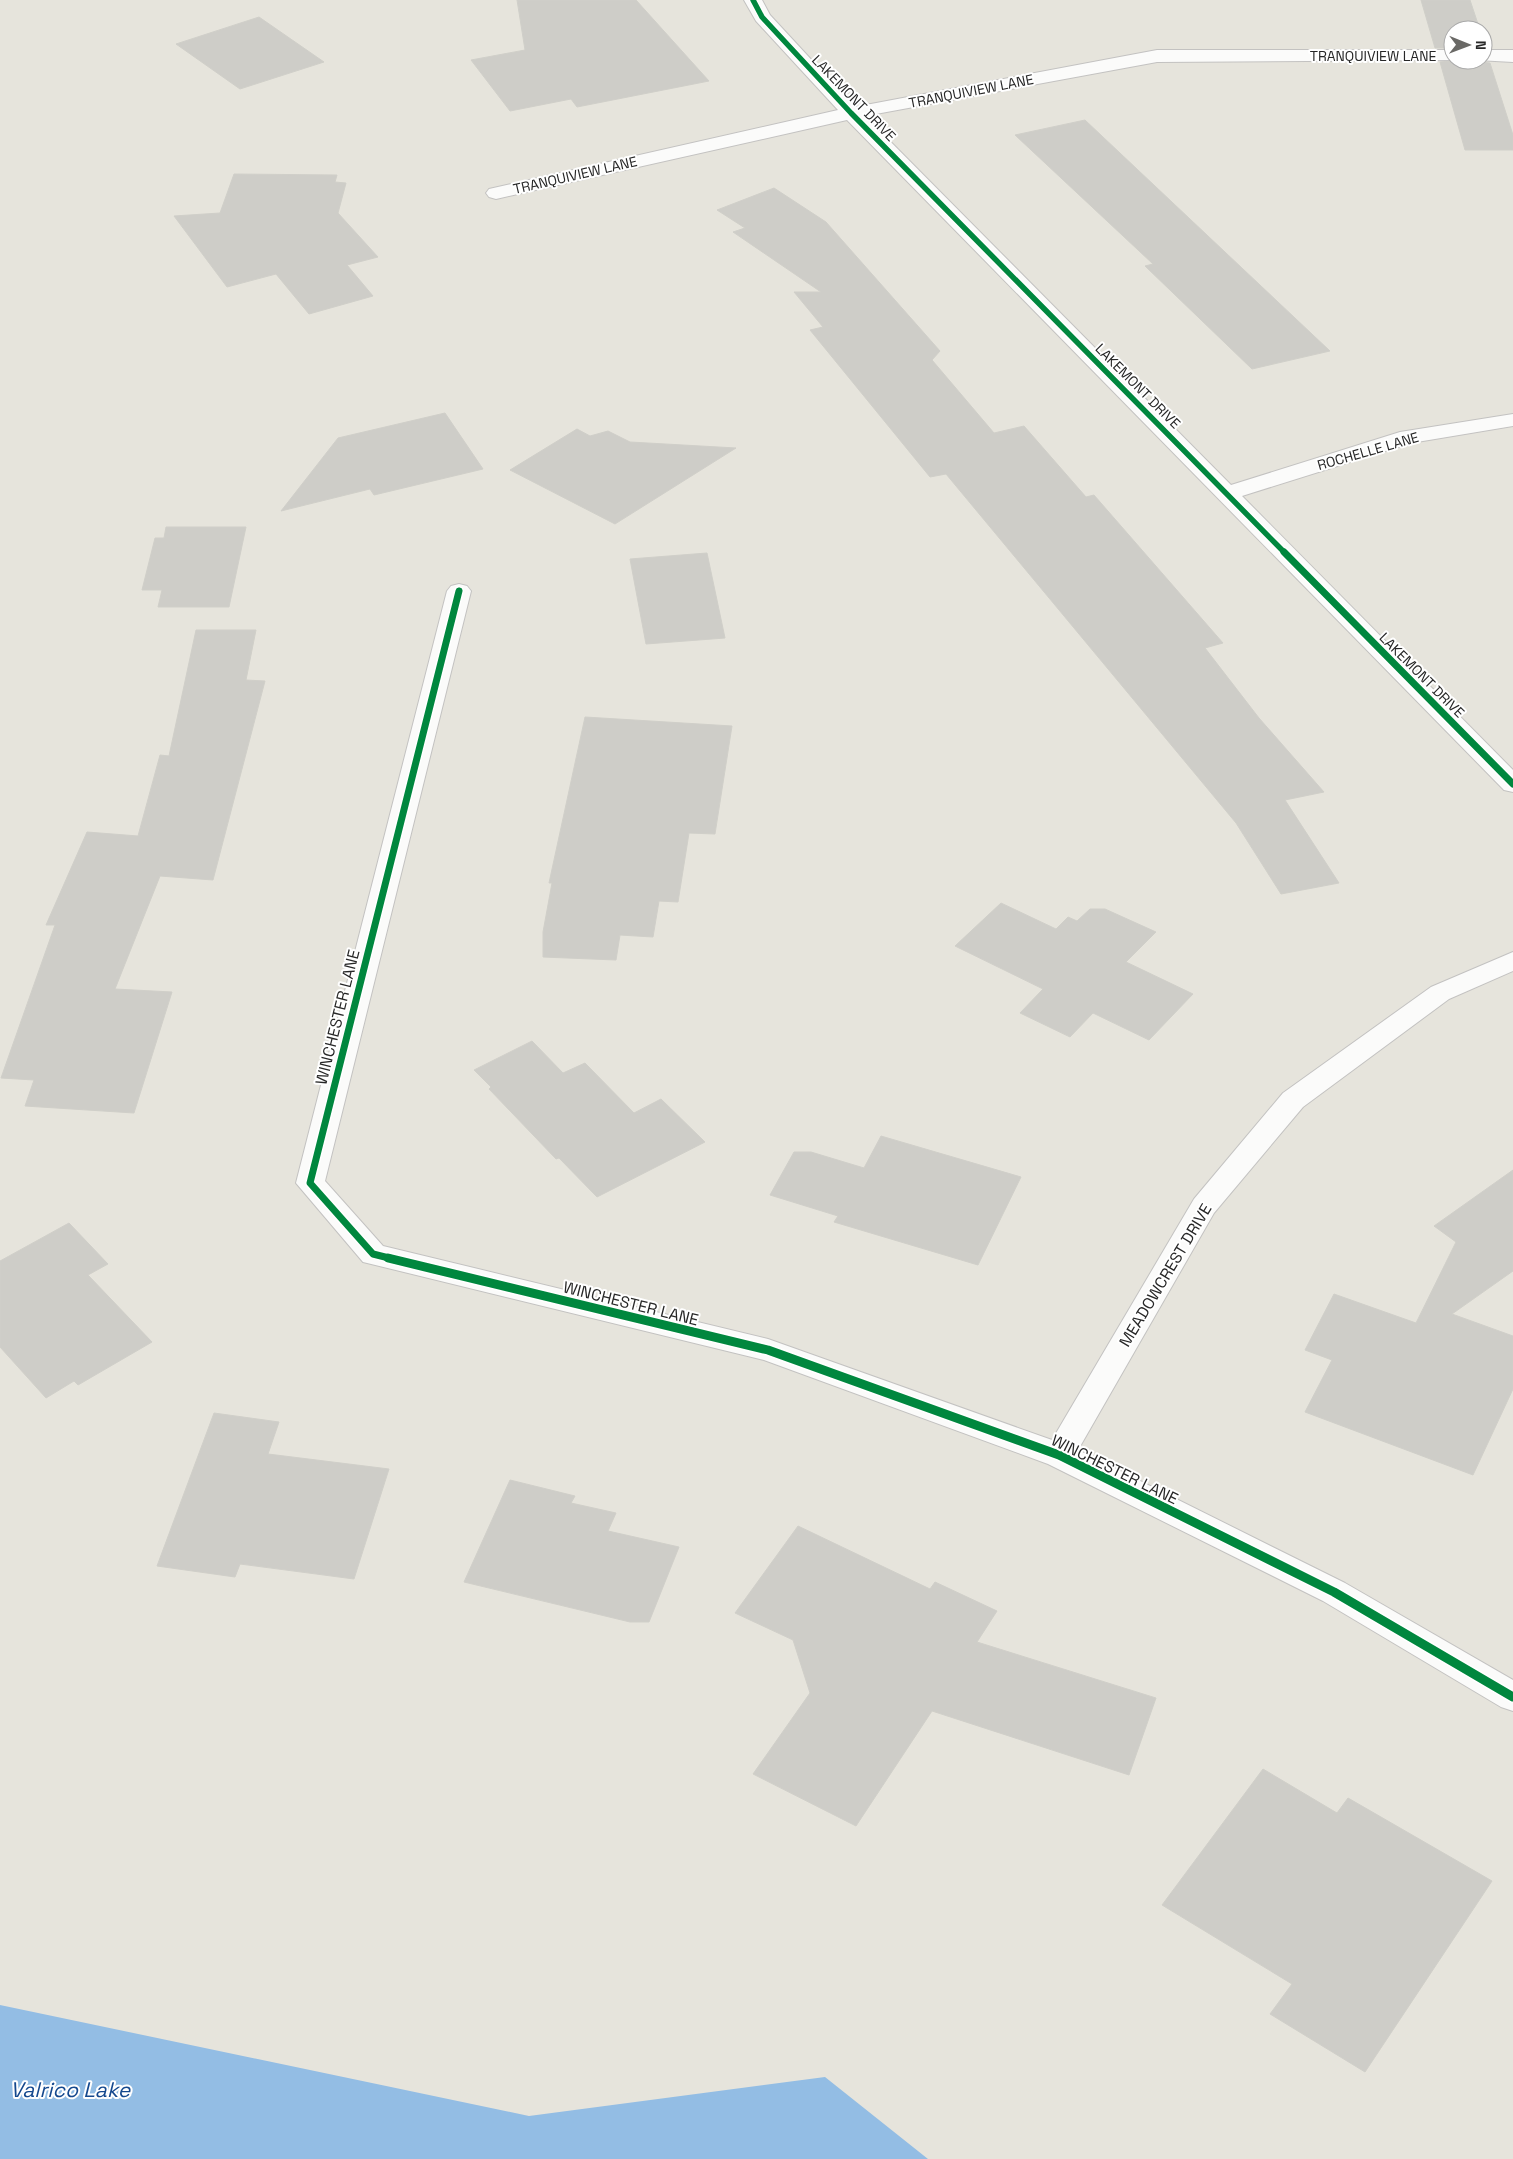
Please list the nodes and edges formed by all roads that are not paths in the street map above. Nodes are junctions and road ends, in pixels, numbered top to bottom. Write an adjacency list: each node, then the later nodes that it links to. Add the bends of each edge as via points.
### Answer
1 (753, 0): 5 (street, LAKEMONT DRIVE, via 762,18)
2 (1443, 56): 5 (street, TRANQUIVIEW LANE, via 1158,56)
3 (1493, 56): 4 (street)
4 (1513, 56)
5 (851, 114): 6 (street, TRANQUIVIEW LANE); 8 (street, LAKEMONT DRIVE)
6 (496, 193)
7 (1513, 420): 8 (street, ROCHELLE LANE, via 1408,437)
8 (1226, 494): 10 (street, LAKEMONT DRIVE)
9 (459, 591): 12 (street, WINCHESTER LANE, via 310,1183 373,1254 768,1350)
10 (1513, 784)
11 (1513, 961): 12 (street, MEADOWCREST DRIVE, via 1440,993 1293,1100 1204,1206)
12 (1059, 1455): 13 (street, WINCHESTER LANE, via 1334,1592)
13 (1513, 1697)

